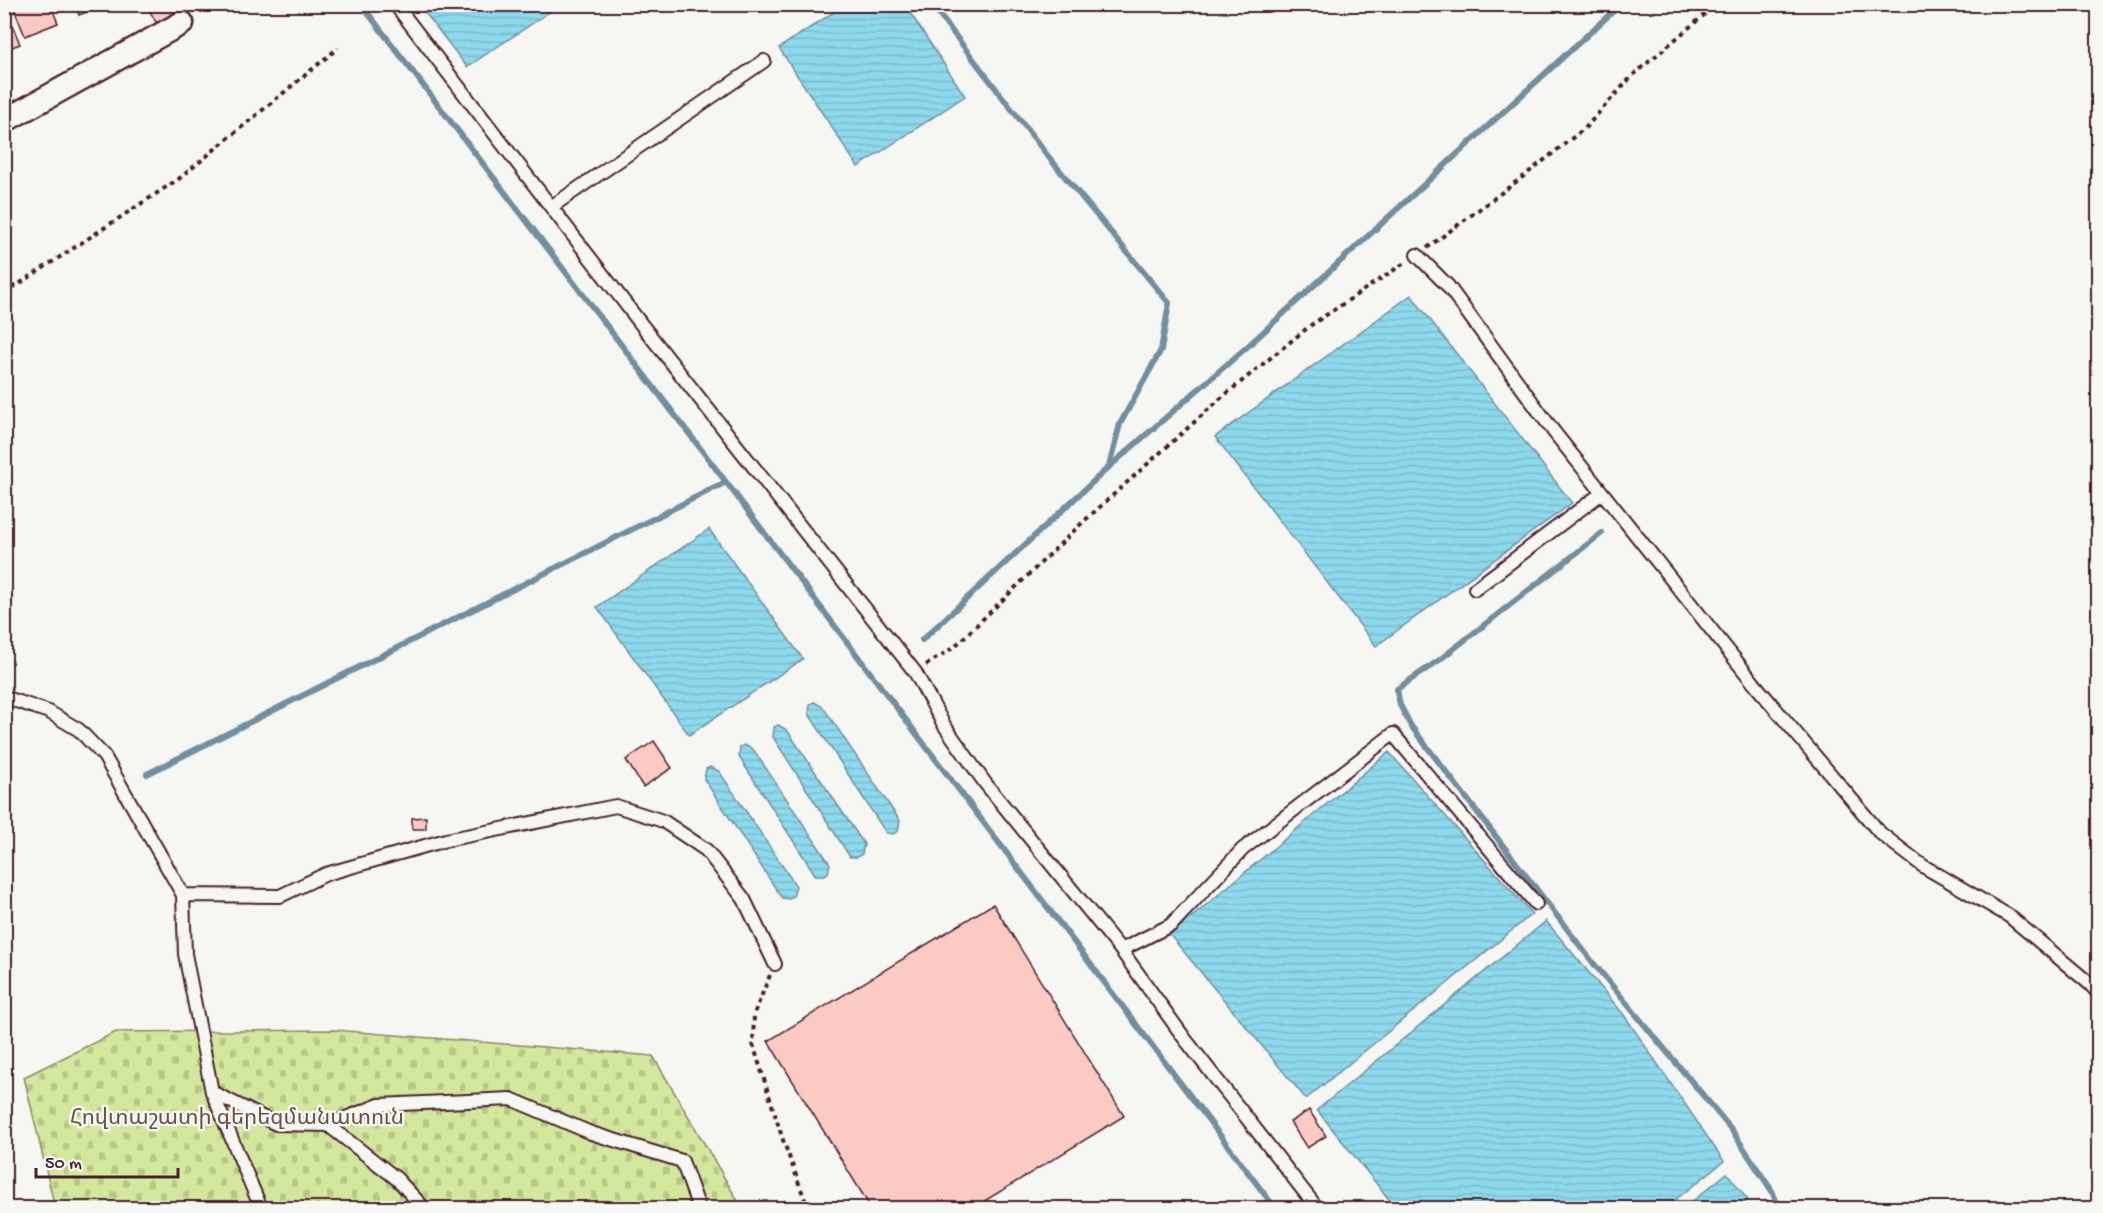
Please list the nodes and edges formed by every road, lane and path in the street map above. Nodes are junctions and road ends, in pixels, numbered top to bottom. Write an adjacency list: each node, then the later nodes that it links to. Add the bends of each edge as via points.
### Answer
1 (395, 4): 7 (lane)
2 (1717, 4): 8 (path, via 1632,76 1585,128)
3 (182, 23): 6 (street)
4 (338, 48): 9 (path, via 180,178)
5 (764, 62): 7 (lane)
6 (4, 121)
7 (551, 207): 12 (lane)
8 (1417, 255): 10 (lane, via 1448,286); 12 (path, via 1311,325 1220,399 1083,522 954,647)
9 (4, 292)
10 (1602, 493): 11 (lane); 18 (lane, via 1880,834 1923,866 2009,916)
11 (1475, 589)
12 (915, 672): 16 (lane, via 944,725 985,783)
13 (4, 697): 14 (lane, via 49,712 79,730 104,756)
14 (183, 895): 17 (lane, via 280,896 326,874 446,840 616,806 663,820 706,850 744,899); 19 (lane, via 185,954)
15 (1536, 904): 16 (lane, via 1393,734 1243,849 1171,925)
16 (1121, 950): 25 (lane)
17 (775, 964): 24 (path, via 754,1014 753,1044)
18 (2098, 993)
19 (212, 1092): 20 (lane, via 276,1124); 21 (lane)
20 (328, 1125): 22 (lane, via 397,1179); 23 (lane, via 379,1105 511,1099 591,1133 682,1161)
21 (261, 1209)
22 (424, 1209)
23 (699, 1209)
24 (808, 1209)
25 (1317, 1209)

